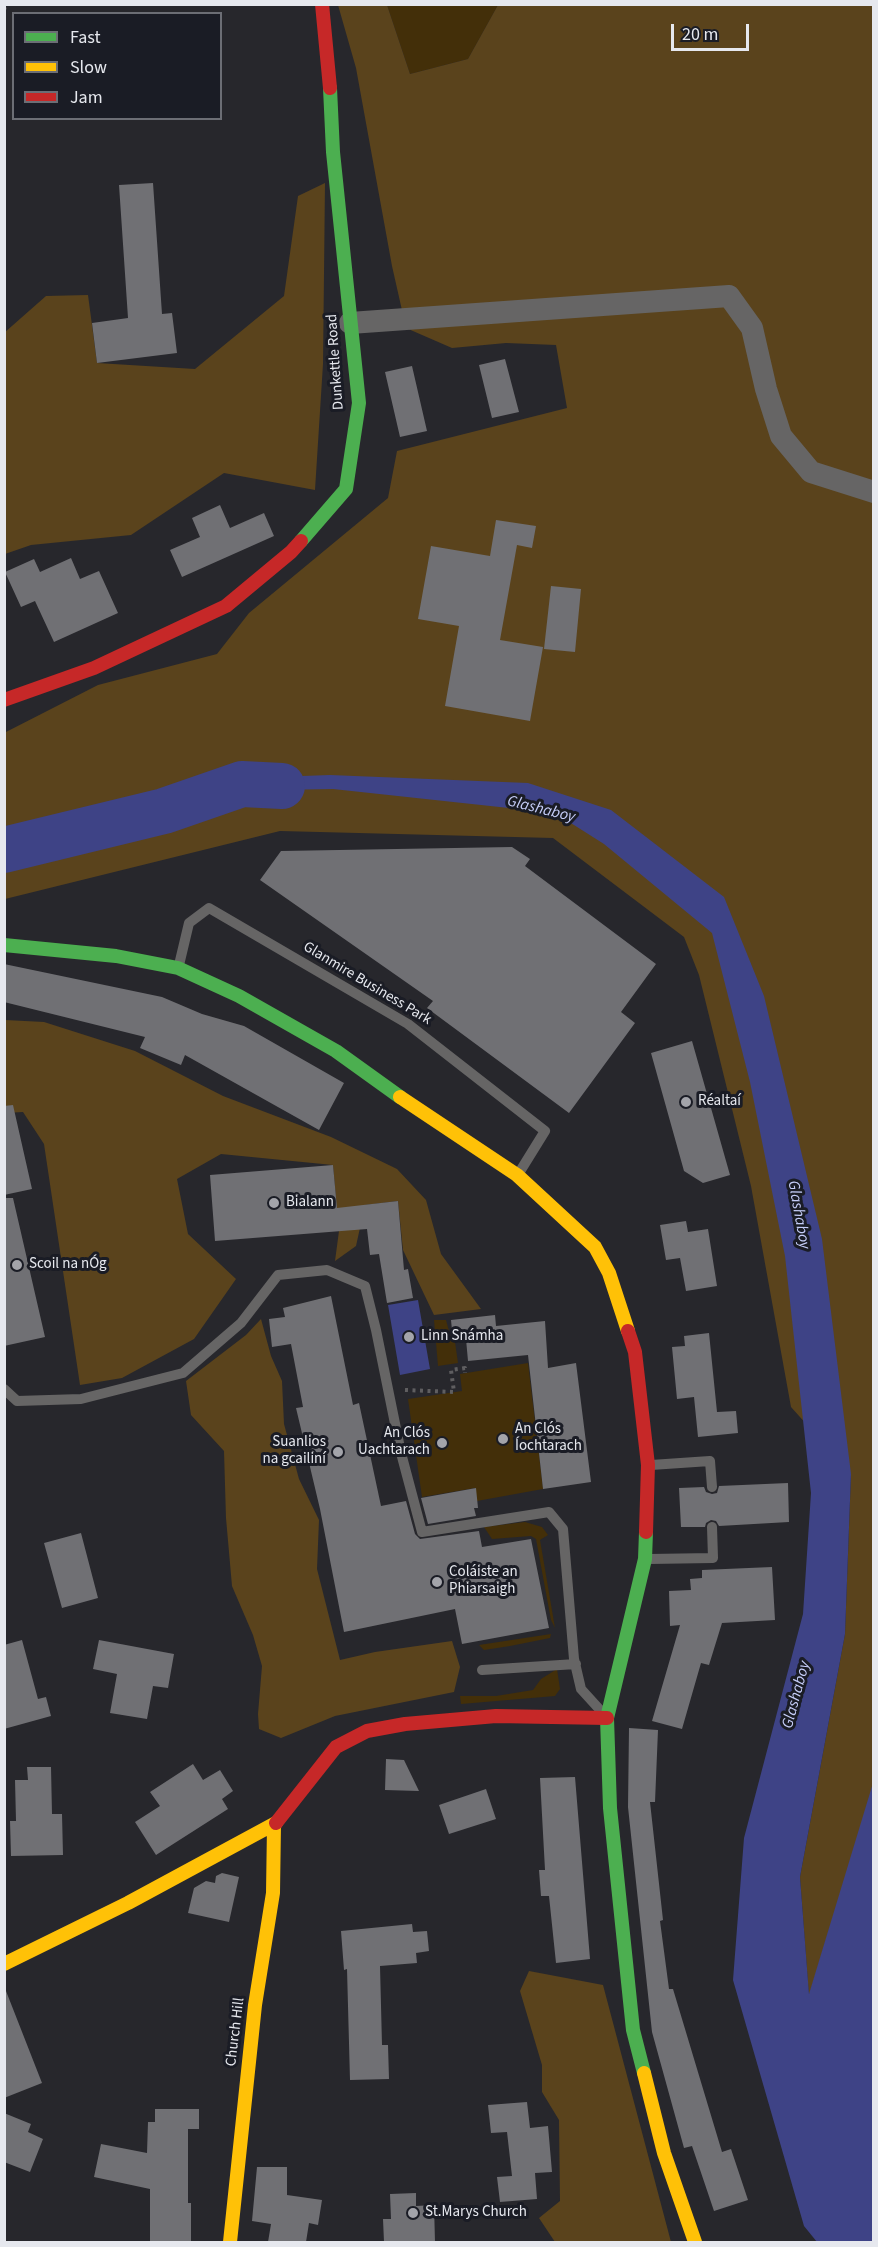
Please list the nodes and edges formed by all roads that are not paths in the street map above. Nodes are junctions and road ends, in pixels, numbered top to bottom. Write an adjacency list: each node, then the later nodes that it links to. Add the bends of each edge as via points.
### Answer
1 (322, 4): 2 (street, Dunkettle Road)
2 (350, 323): 3 (street, via 729,296 752,328 781,436 811,472); 4 (street, Dunkettle Road, via 359,403 346,489 291,552 226,606 94,668)
3 (873, 492)
4 (4, 700)
5 (4, 945): 6 (street, via 116,956)
6 (178, 968): 7 (street, via 239,996 336,1051); 7 (lane, Glanmire Business Park, via 189,923 209,908 408,1024 545,1131)
7 (517, 1175): 9 (street, via 595,1247 609,1273 635,1352)
8 (4, 1389): 13 (lane, via 17,1401 81,1399 183,1373 241,1323 278,1275 327,1270 365,1286 422,1532 549,1512 563,1529)
9 (648, 1465): 10 (lane, via 710,1461); 12 (street)
10 (712, 1487)
11 (712, 1527): 12 (lane, via 713,1558)
12 (645, 1559): 15 (street)
13 (576, 1664): 14 (lane); 15 (lane, via 581,1689)
14 (482, 1670)
15 (607, 1718): 16 (street, via 496,1716 367,1731 336,1747); 19 (street, via 610,1808 633,2030 664,2153)
16 (274, 1825): 17 (street); 18 (street, Church Hill, via 273,1893 255,2005)
17 (4, 1964)
18 (230, 2242)
19 (694, 2242)

